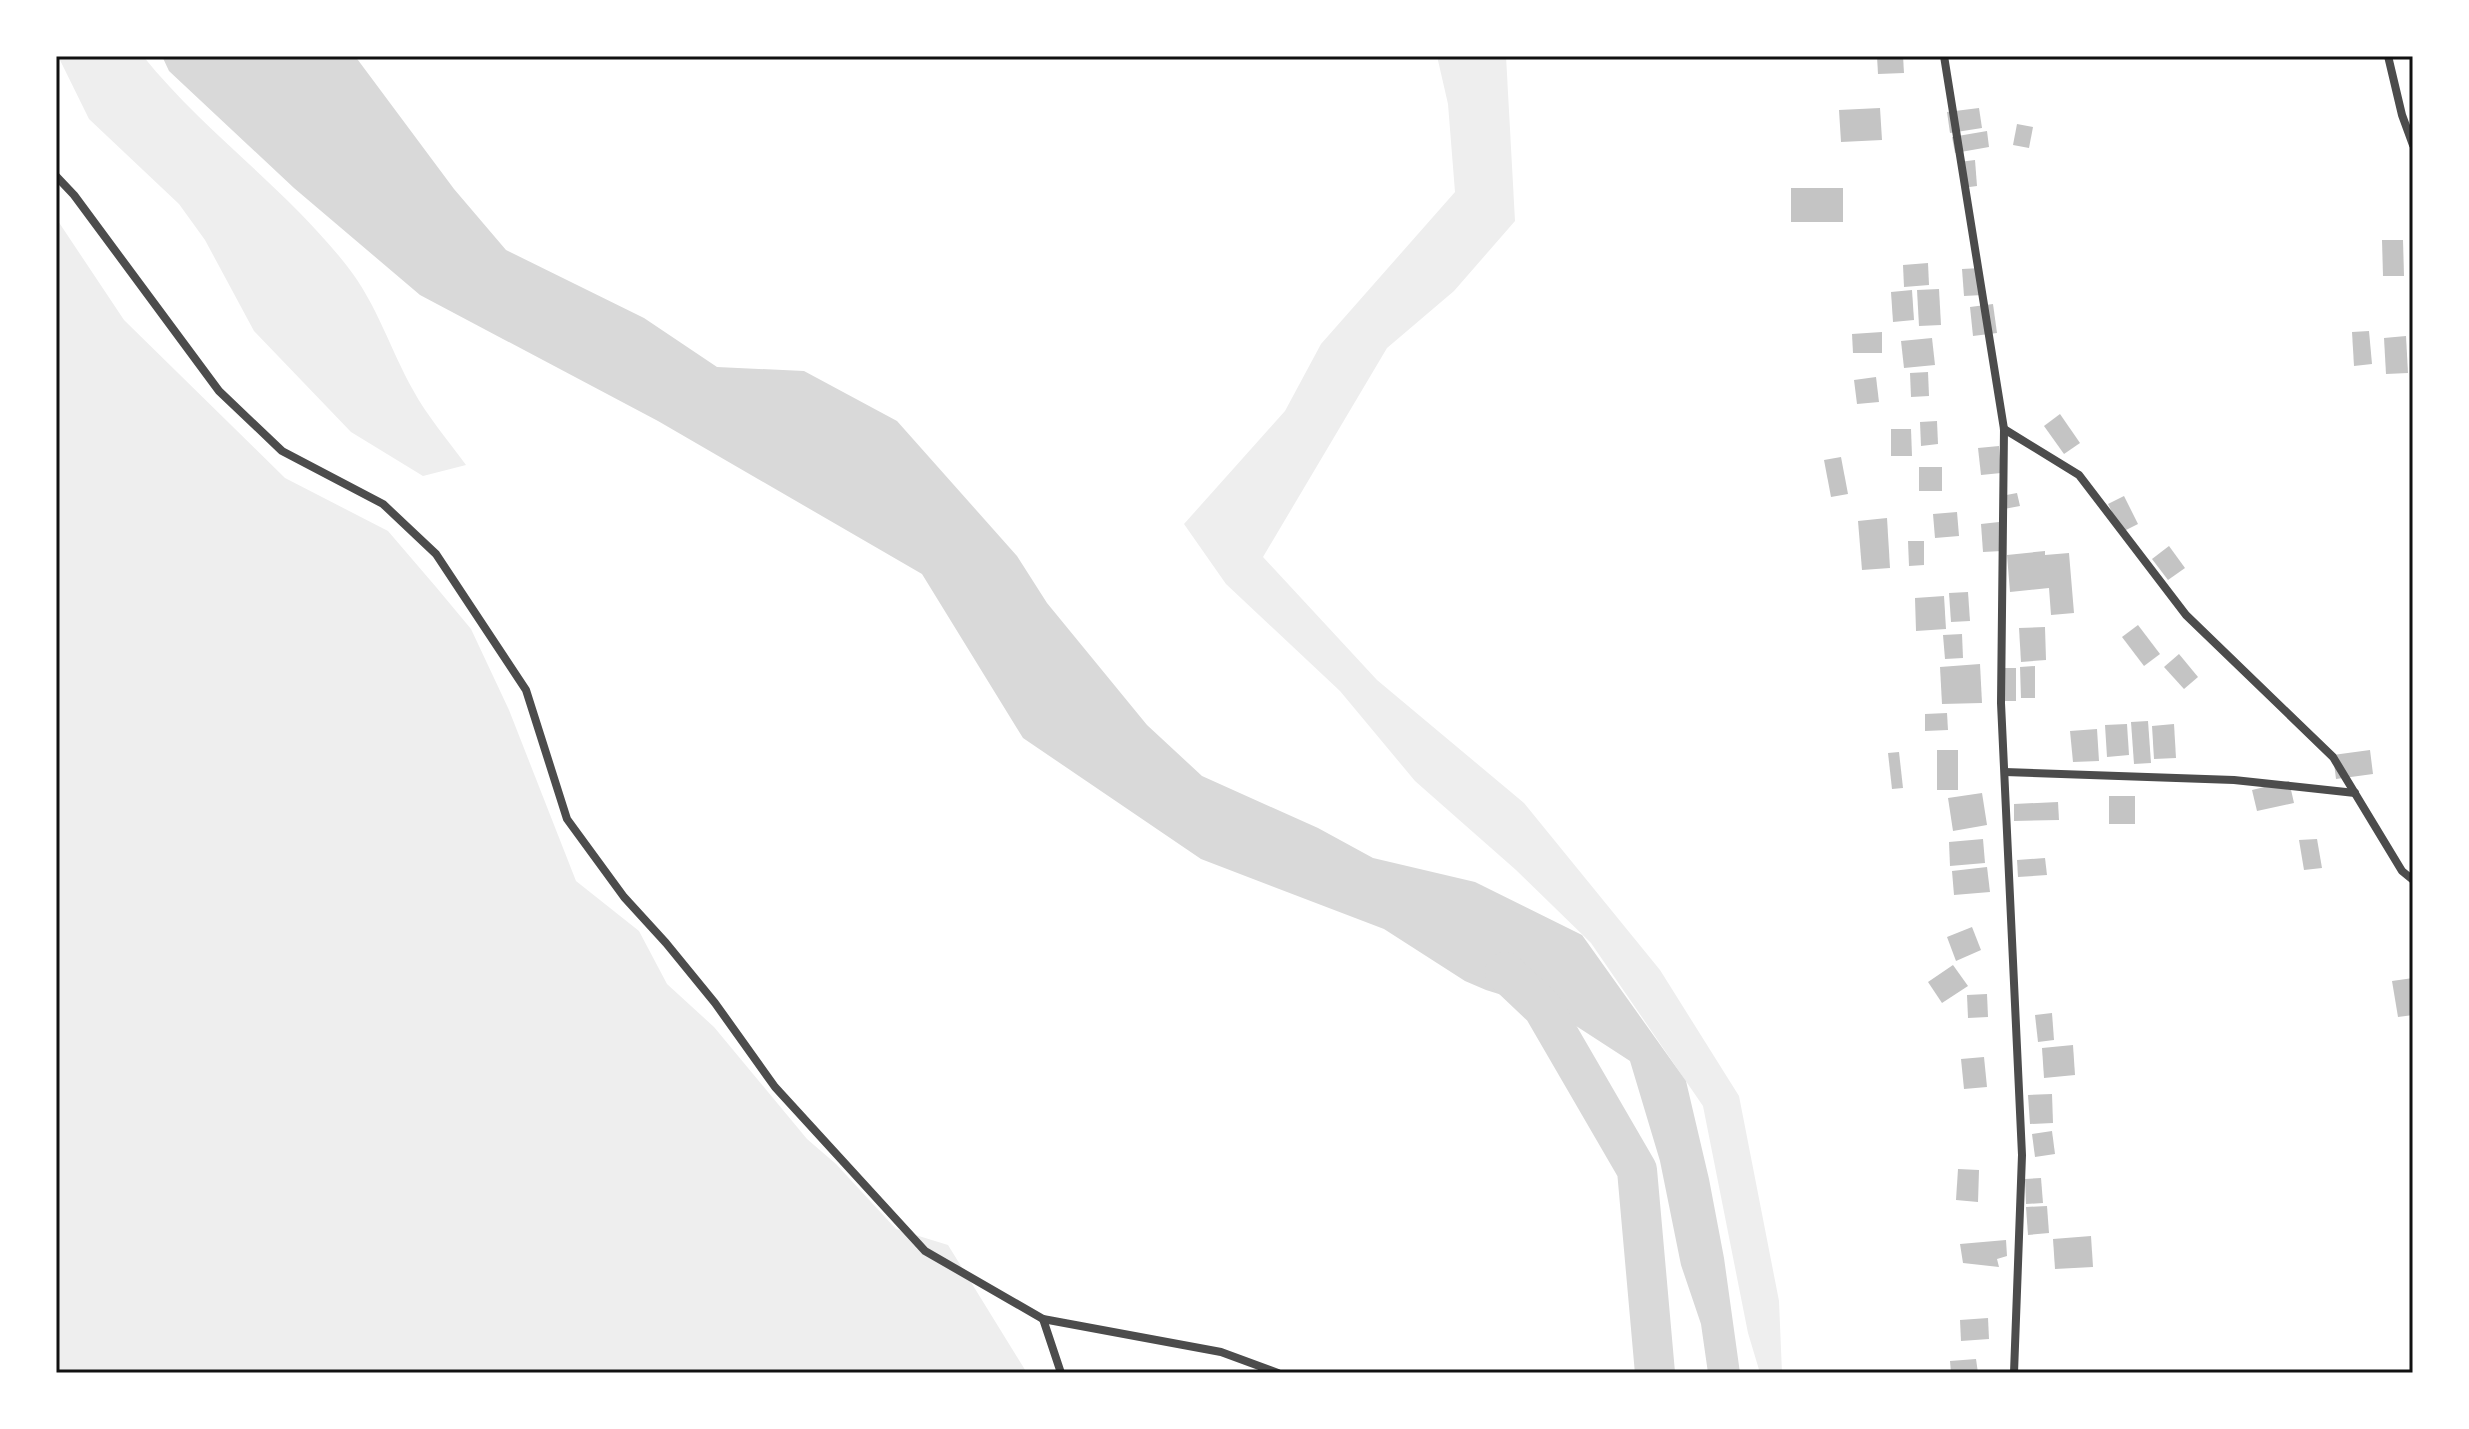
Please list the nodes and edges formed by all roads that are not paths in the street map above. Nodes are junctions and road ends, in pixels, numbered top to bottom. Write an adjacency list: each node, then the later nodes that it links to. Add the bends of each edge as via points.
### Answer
1 (1944, 56): 5 (street)
2 (2388, 56): 3 (street)
3 (2413, 145)
4 (56, 176): 9 (street, via 219,391 282,451 383,504 436,554 526,690 567,819 624,897 715,1003 775,1087 925,1251)
5 (2004, 429): 6 (street); 7 (street, via 2079,475 2186,615 2333,757)
6 (2005, 772): 7 (street, via 2234,780); 12 (street, via 2022,1155)
7 (2355, 793): 8 (street, via 2402,871)
8 (2413, 880)
9 (1043, 1319): 10 (street); 11 (street, via 1221,1352)
10 (1061, 1373)
11 (1278, 1373)
12 (2014, 1373)

